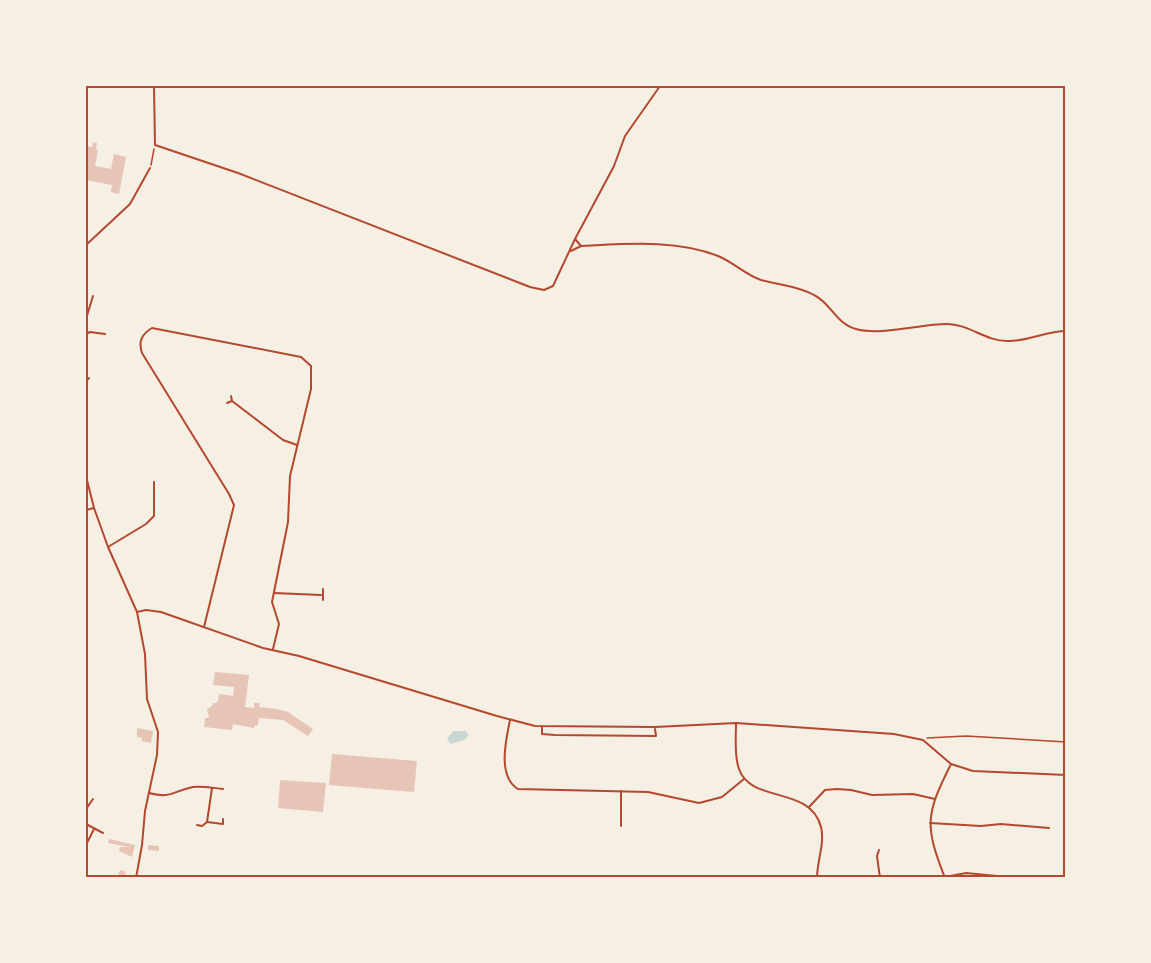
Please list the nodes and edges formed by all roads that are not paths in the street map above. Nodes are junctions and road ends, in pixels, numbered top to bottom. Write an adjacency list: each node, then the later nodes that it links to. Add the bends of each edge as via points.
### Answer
1 (154, 86): 7 (street, via 155,145 530,287 544,290 553,286)
2 (660, 86): 4 (street, via 625,136 614,166)
3 (150, 168): 5 (street, via 130,204)
4 (575, 239): 6 (street); 7 (street)
5 (86, 244)
6 (581, 246): 7 (street); 12 (street, via 673,246 716,255 762,280 816,295 845,325 856,330 962,325 982,336 1009,342)
7 (568, 252)
8 (93, 296): 10 (street)
9 (86, 302): 10 (street)
10 (91, 303): 11 (street)
11 (86, 319)
12 (1065, 332)
13 (86, 334): 14 (street)
14 (105, 334)
15 (89, 378): 16 (street)
16 (86, 390)
17 (231, 396): 18 (street)
18 (232, 401): 19 (street); 20 (street, via 283,440)
19 (227, 403)
20 (297, 445): 32 (street); 36 (street, via 311,389 312,366 301,357 152,328 145,332 140,341 142,354 234,505)
21 (86, 476): 25 (street)
22 (154, 482): 23 (street)
23 (155, 496): 24 (street); 27 (street, via 150,520)
24 (161, 497)
25 (94, 508): 26 (street); 27 (street)
26 (86, 510)
27 (108, 547): 35 (street)
28 (91, 579): 29 (street)
29 (86, 581): 30 (street)
30 (87, 586)
31 (323, 589): 33 (street)
32 (274, 593): 33 (street); 37 (street, via 272,602 279,624)
33 (321, 595): 34 (street)
34 (322, 600)
35 (137, 612): 36 (street, via 152,610); 50 (street, via 144,642 147,699 158,732)
36 (204, 627): 37 (street)
37 (273, 650): 38 (street)
38 (510, 720): 40 (street); 49 (street, via 506,772 512,785 525,790)
39 (736, 723): 41 (street); 44 (street, via 894,734 923,740); 46 (street, via 737,761)
40 (542, 727): 41 (street); 43 (street)
41 (656, 727): 43 (street, via 656,736)
42 (537, 734): 43 (street)
43 (542, 734)
44 (951, 764): 45 (street, via 973,771); 52 (street)
45 (1065, 775)
46 (744, 779): 49 (street, via 722,796 699,803 648,792); 53 (street)
47 (212, 788): 48 (street); 50 (street, via 194,787 165,796); 56 (street)
48 (223, 789)
49 (621, 791): 60 (street, via 623,826)
50 (149, 794): 67 (street)
51 (93, 799): 54 (street)
52 (934, 799): 53 (street, via 837,789 825,790); 57 (street)
53 (809, 807): 68 (street, via 822,833)
54 (86, 809)
55 (224, 819): 56 (street, via 223,824)
56 (207, 822): 59 (street)
57 (930, 823): 61 (street); 66 (street, via 932,842)
58 (86, 824): 62 (street)
59 (196, 825)
60 (616, 826)
61 (1049, 828)
62 (94, 829): 63 (street); 64 (street)
63 (103, 833)
64 (86, 846)
65 (879, 850): 69 (street)
66 (945, 877): 70 (street, via 966,873)
67 (136, 878)
68 (817, 878)
69 (880, 878)
70 (1019, 878)

